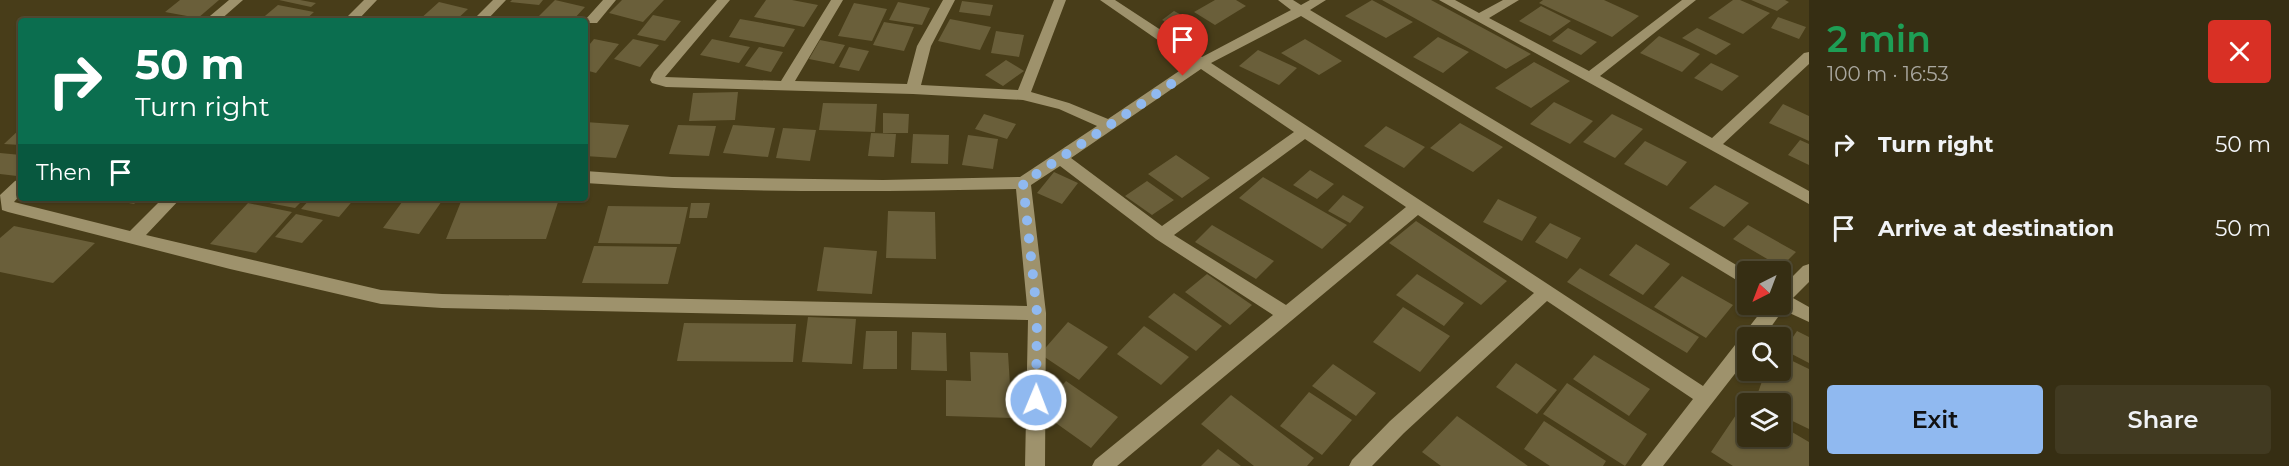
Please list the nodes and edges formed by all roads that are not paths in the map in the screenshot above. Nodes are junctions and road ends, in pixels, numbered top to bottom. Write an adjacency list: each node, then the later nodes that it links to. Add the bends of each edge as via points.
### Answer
1 (237, 0): 16 (street)
2 (371, 0): 17 (street)
3 (501, 0): 18 (street)
4 (610, 0): 20 (street)
5 (724, 0): 24 (street, via 657,80)
6 (837, 0): 24 (street)
7 (949, 0): 25 (street, via 924,46)
8 (1060, 0): 26 (street)
9 (1106, 0): 22 (street)
10 (1284, 0): 15 (street)
11 (1320, 0): 15 (street)
12 (1445, 0): 19 (street)
13 (1513, 0): 19 (street)
14 (1690, 0): 23 (street)
15 (1301, 10): 22 (street); 40 (street)
16 (215, 18)
17 (353, 18)
18 (482, 18)
19 (1480, 18): 23 (street)
20 (592, 20)
21 (1809, 56): 29 (street)
22 (1201, 63): 27 (street); 28 (street)
23 (1590, 76): 29 (street)
24 (785, 85): 25 (street)
25 (913, 89): 26 (street)
26 (1023, 95): 27 (street, via 1064,106)
27 (1109, 125): 30 (street)
28 (1305, 132): 36 (street); 37 (street)
29 (1714, 144): 34 (street)
30 (1059, 157): 32 (street); 37 (street)
31 (588, 177): 32 (street, via 672,183 883,186)
32 (1023, 183): 44 (street)
33 (18, 188): 38 (street, via 5,200 8,206)
34 (1809, 198)
35 (170, 201): 38 (street)
36 (1417, 207): 42 (street); 45 (street)
37 (1162, 235): 45 (street)
38 (134, 237): 44 (street, via 381,297)
39 (1809, 271): 41 (street)
40 (1737, 273)
41 (1791, 289)
42 (1546, 292): 48 (street); 51 (street)
43 (1791, 306): 46 (street)
44 (1037, 313): 49 (street)
45 (1286, 314): 50 (street)
46 (1809, 315)
47 (1737, 357): 48 (street)
48 (1705, 398): 52 (street)
49 (1035, 466)
50 (1102, 466)
51 (1359, 466)
52 (1651, 466)

